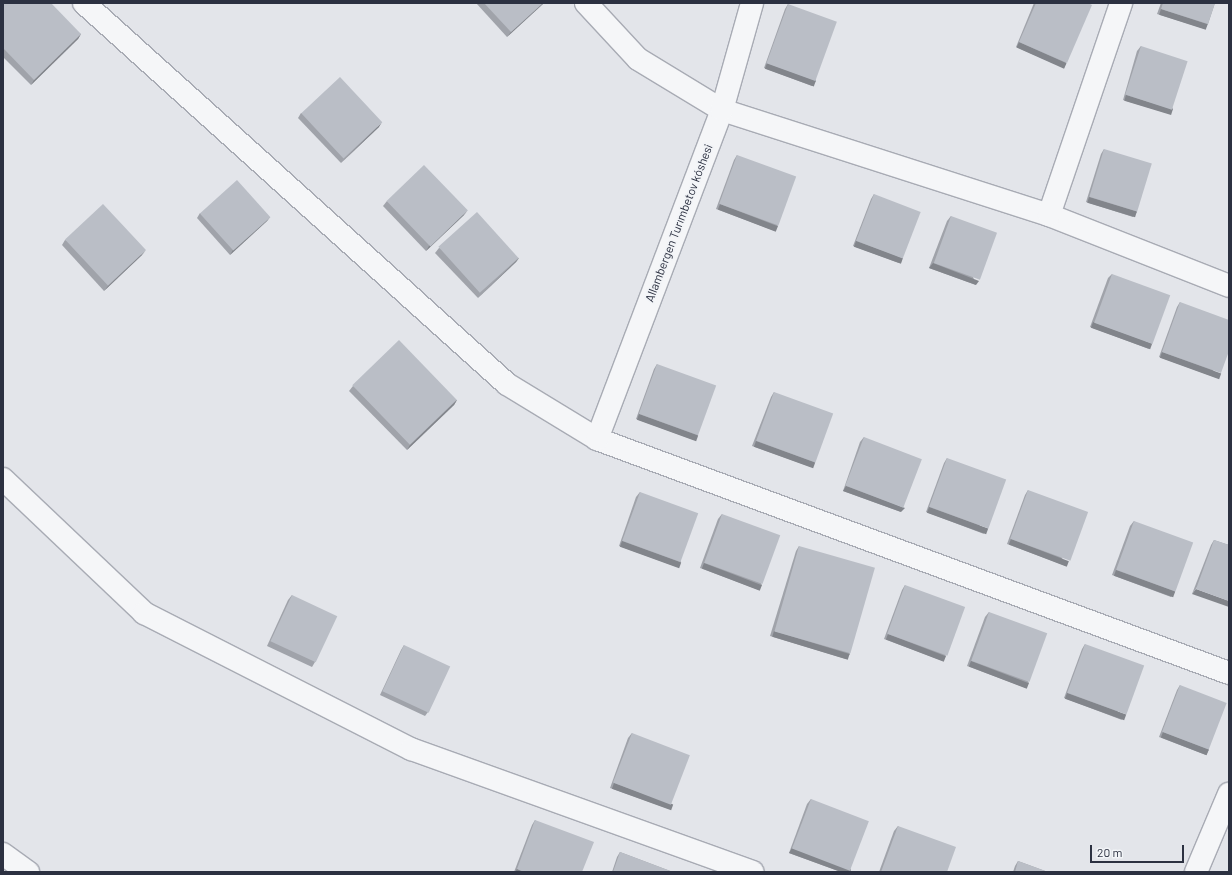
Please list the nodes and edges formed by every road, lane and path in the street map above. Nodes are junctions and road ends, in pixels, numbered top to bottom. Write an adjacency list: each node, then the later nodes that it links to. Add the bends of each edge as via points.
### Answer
1 (84, 3): 8 (street, via 507,384)
2 (586, 3): 5 (street, via 638,59)
3 (752, 3): 5 (street, Allambergen Turımbetov kóshesi)
4 (1121, 3): 6 (street)
5 (722, 110): 6 (street); 8 (street, Allambergen Turımbetov kóshesi)
6 (1049, 215): 7 (street)
7 (1229, 286)
8 (597, 439): 10 (street)
9 (3, 478): 14 (street, via 144,613 411,749)
10 (1229, 673)
11 (1229, 794): 15 (street)
12 (3, 854): 13 (street)
13 (28, 872)
14 (753, 872)
15 (1196, 872)

